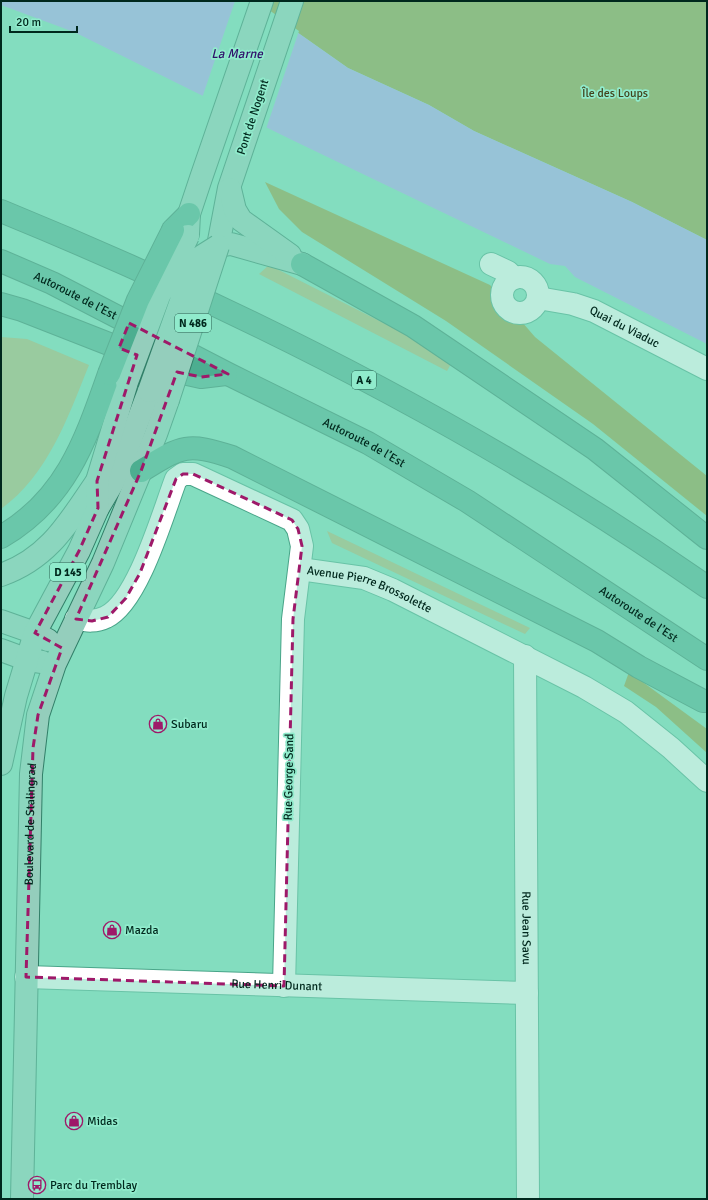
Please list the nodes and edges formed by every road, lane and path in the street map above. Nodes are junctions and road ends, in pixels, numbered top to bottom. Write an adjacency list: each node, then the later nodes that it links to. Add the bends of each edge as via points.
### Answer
1 (262, 1): 5 (main road)
2 (292, 1): 3 (main road, Pont de Nogent / N 486)
3 (229, 188): 6 (main road, N 486); 8 (main road, via 235,210 241,220)
4 (1, 211): 25 (highway, A 4, via 71,239 247,320 392,394 499,453 663,556)
5 (189, 214): 15 (highway, bridge, via 138,300)
6 (218, 246): 8 (main road, via 231,244); 16 (main road, N 486, bridge)
7 (1, 261): 14 (highway, Autoroute de l’Est, via 52,283)
8 (302, 264): 22 (highway, via 413,326 595,449)
9 (491, 264): 10 (street, via 508,272)
10 (514, 278): 11 (street, via 532,281 536,286); 11 (street, via 502,290 503,302 510,311 522,314 533,309)
11 (538, 298): 13 (street, Quai du Viaduc, via 573,304 594,311)
12 (1, 304): 14 (highway, via 182,373 201,377)
13 (707, 369)
14 (228, 374): 32 (highway, Autoroute de l’Est, via 368,444 454,494)
15 (118, 378): 19 (main road, D 145); 21 (highway, via 60,484 40,509)
16 (158, 396): 17 (main road, N 486); 20 (main road)
17 (156, 434): 18 (main road, D 145)
18 (141, 471): 26 (main road, Boulevard de Stalingrad / D 145, via 103,563); 34 (highway, via 179,449 198,447 232,457 597,641 639,667)
19 (97, 481): 20 (main road, D 145); 24 (main road, via 64,530 45,550)
20 (98, 508): 28 (main road, D 145, via 79,551)
21 (1, 537)
22 (707, 538)
23 (300, 568): 26 (street, Avenue Pierre Brossolette, via 302,546 298,529 292,520 193,474 183,474 176,479 140,573 126,598 108,617 92,621); 31 (street, Avenue Pierre Brossolette, via 364,578); 38 (street, Rue George Sand, via 293,619)
24 (1, 575)
25 (707, 587)
26 (76, 619): 30 (main road, Boulevard de Stalingrad / D 145)
27 (1, 621): 28 (main road)
28 (35, 633): 30 (main road); 33 (main road, D 145)
29 (1, 650): 33 (main road)
30 (59, 656): 33 (main road); 37 (main road, Boulevard de Stalingrad / D 145, via 38,715 33,748)
31 (525, 656): 36 (street, Avenue Pierre Brossolette, via 626,712); 39 (street, Rue Jean Savu)
32 (707, 659)
33 (28, 660): 35 (main road, D 145, via 16,696)
34 (707, 701)
35 (1, 764)
36 (707, 781)
37 (26, 977): 38 (street, Rue Henri Dunant); 40 (main road, Boulevard de Stalingrad / D 145)
38 (284, 986): 39 (street, Rue Henri Dunant)
39 (527, 993): 41 (street, Rue Jean Savu)
40 (22, 1199)
41 (528, 1199)

